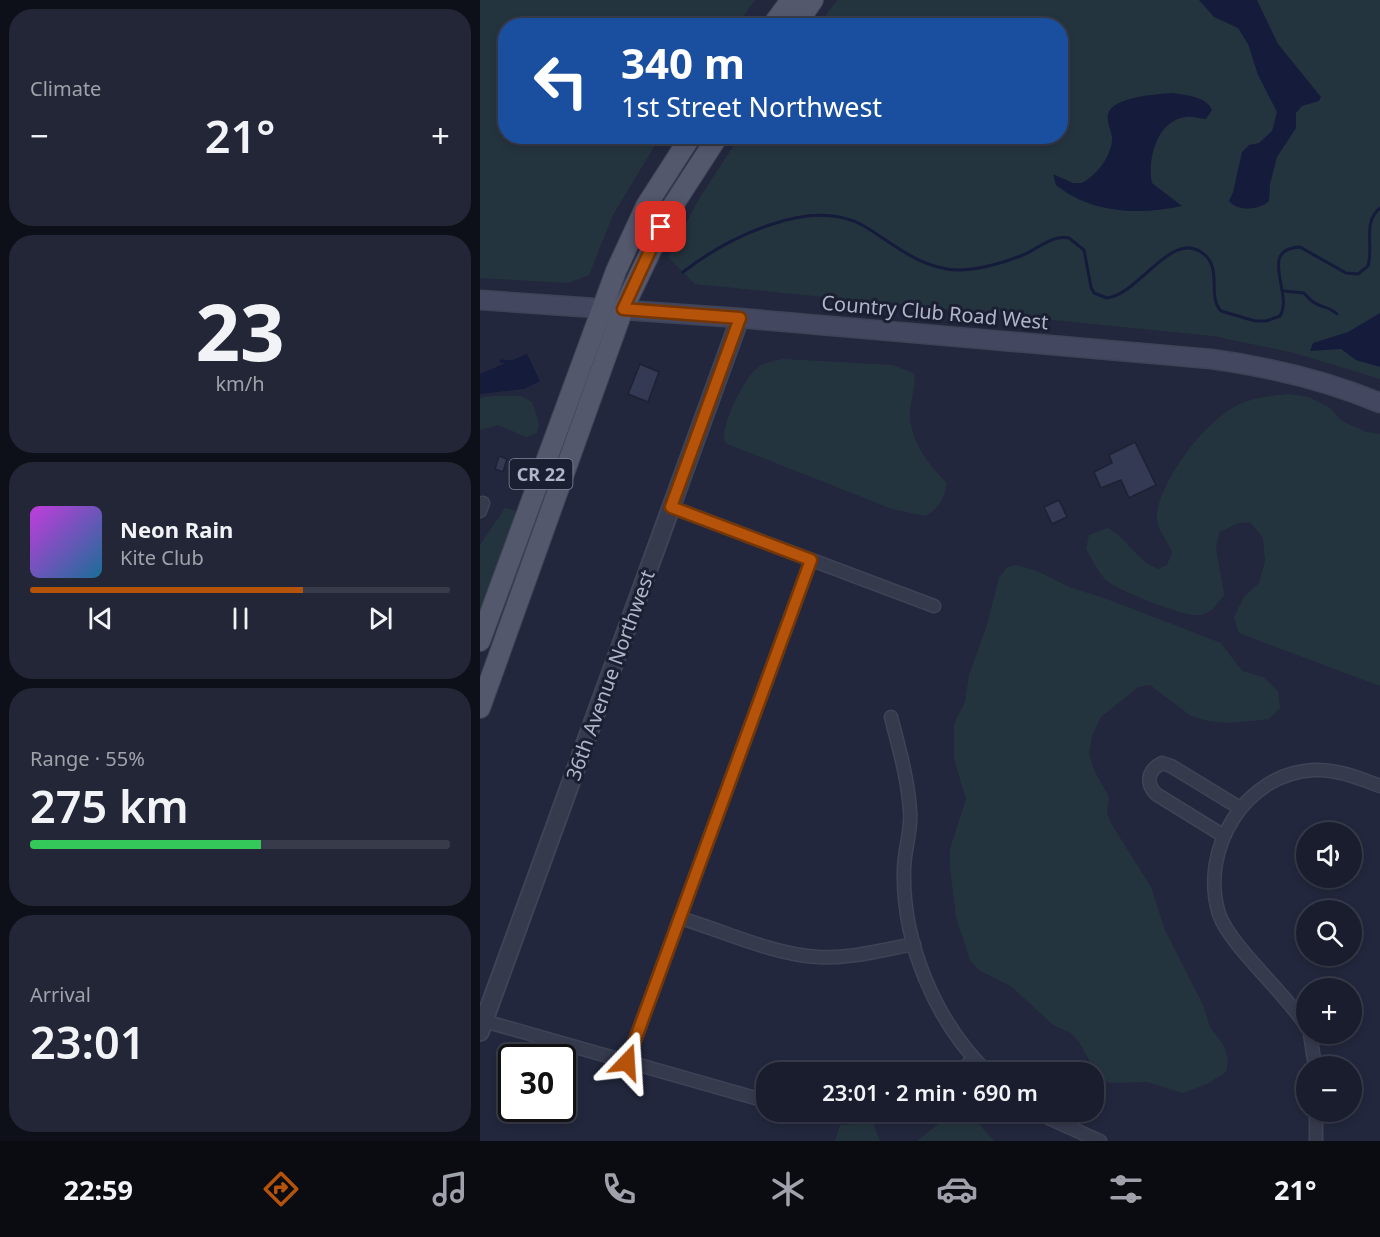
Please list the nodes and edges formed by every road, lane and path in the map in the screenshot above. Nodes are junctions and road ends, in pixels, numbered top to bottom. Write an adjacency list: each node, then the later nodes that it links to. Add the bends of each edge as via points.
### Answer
1 (790, 0): 3 (main road)
2 (813, 0): 4 (main road)
3 (778, 18)
4 (801, 18)
5 (685, 144): 8 (main road, CR 22, via 646,206)
6 (713, 144): 9 (main road, CR 22, via 672,207)
7 (480, 300): 8 (main road, Country Club Road West)
8 (601, 307): 9 (main road, Country Club Road West); 15 (main road, CR 22)
9 (623, 309): 10 (main road, Country Club Road West); 16 (main road, CR 22)
10 (740, 318): 11 (main road, Country Club Road West, via 1211,359 1310,378); 12 (street, 36th Avenue Northwest)
11 (1380, 403)
12 (671, 507): 13 (street); 24 (street, 36th Avenue Northwest)
13 (811, 560): 14 (street); 21 (street)
14 (934, 606)
15 (480, 641)
16 (480, 708)
17 (891, 717): 22 (street, via 909,794 911,815 904,888)
18 (1380, 786): 19 (street, via 1333,770 1302,771 1268,782)
19 (1240, 808): 20 (street); 20 (street, via 1171,766 1162,763 1151,772 1150,788 1156,794)
20 (1224, 836): 23 (street, via 1216,876 1220,916)
21 (680, 918): 22 (street, via 817,957 864,954); 26 (street)
22 (914, 944): 25 (street, via 941,1011)
23 (1296, 1014)
24 (482, 1026): 26 (street)
25 (974, 1060): 27 (street)
26 (627, 1062): 28 (street)
27 (971, 1062)
28 (756, 1098)
29 (1057, 1122): 31 (street)
30 (1316, 1122): 32 (street)
31 (1100, 1141)
32 (1316, 1141)

